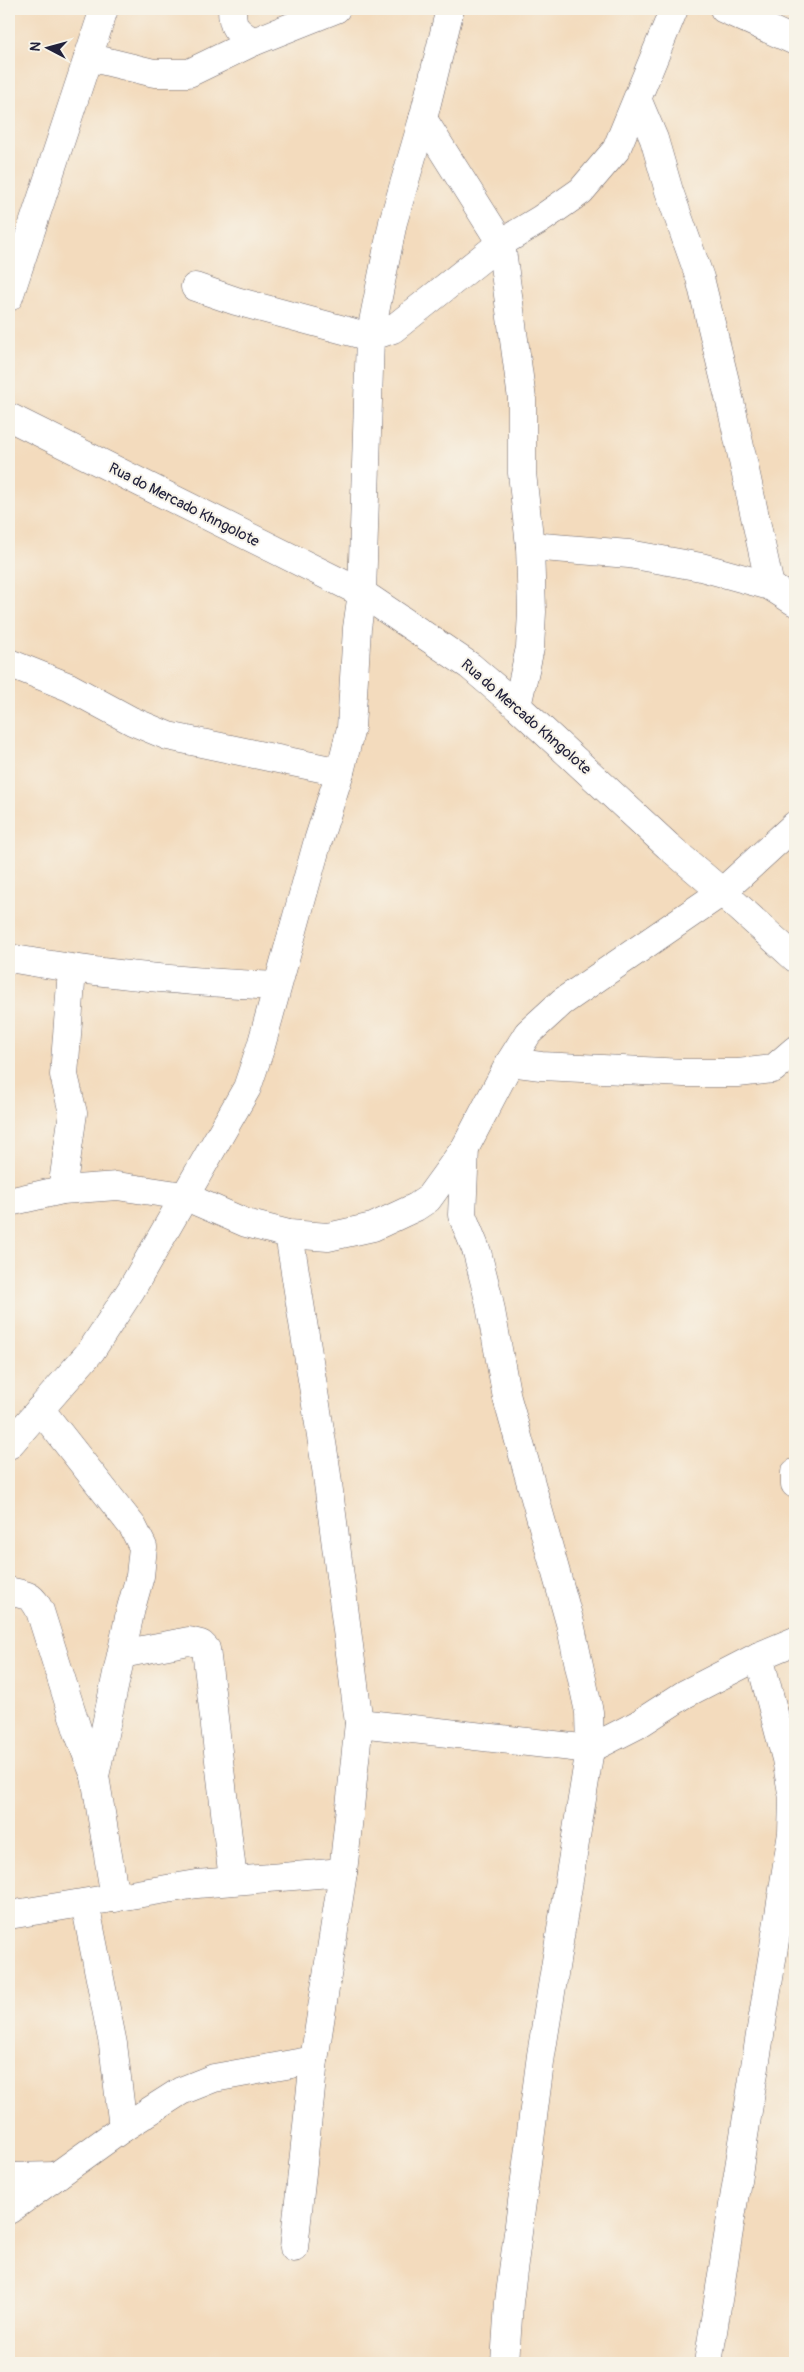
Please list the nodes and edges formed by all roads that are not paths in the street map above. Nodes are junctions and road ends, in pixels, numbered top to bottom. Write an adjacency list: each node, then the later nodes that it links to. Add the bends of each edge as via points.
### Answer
1 (104, 9): 9 (street)
2 (232, 9): 8 (street, via 232,23 238,32)
3 (336, 9): 8 (street)
4 (450, 9): 11 (street)
5 (674, 9): 10 (street)
6 (724, 9): 7 (street)
7 (795, 41)
8 (253, 42): 9 (street, via 188,72 154,73)
9 (88, 57): 14 (street)
10 (638, 101): 12 (street, via 616,150 581,191 541,220); 18 (street, via 654,139 700,278)
11 (423, 119): 12 (street); 15 (street, via 393,222)
12 (500, 242): 15 (street, via 393,329); 17 (street, via 522,399 522,473)
13 (195, 287): 15 (street)
14 (9, 297)
15 (370, 337): 19 (street)
16 (9, 417): 19 (street, Rua do Mercado Khngolote)
17 (530, 546): 18 (street, via 629,554 701,567); 22 (street, via 530,648)
18 (770, 586): 20 (street)
19 (362, 593): 22 (street, Rua do Mercado Khngolote, via 470,666); 23 (street, via 351,728)
20 (795, 602)
21 (9, 662): 23 (street, via 69,687 132,721 168,736)
22 (517, 706): 25 (street, Rua do Mercado Khngolote)
23 (340, 772): 29 (street)
24 (795, 825): 25 (street)
25 (722, 892): 27 (street, Rua do Mercado Khngolote); 31 (street, via 562,1002 528,1033)
26 (9, 958): 28 (street)
27 (795, 958)
28 (72, 970): 29 (street, via 161,980); 33 (street, via 64,1075 73,1113)
29 (277, 986): 34 (street, via 246,1088)
30 (795, 1050): 31 (street, via 773,1069 738,1073 646,1072)
31 (510, 1062): 32 (street)
32 (465, 1148): 35 (street); 37 (street)
33 (62, 1190): 34 (street, via 118,1186); 36 (street)
34 (184, 1196): 38 (street, via 246,1223); 39 (street, via 131,1290 91,1351)
35 (428, 1199): 37 (street); 38 (street, via 373,1227 328,1237)
36 (9, 1202)
37 (462, 1215): 48 (street, via 477,1252 506,1398 570,1623 589,1712)
38 (289, 1234): 47 (street, via 326,1468)
39 (40, 1409): 40 (street); 45 (street, via 133,1528 143,1547 140,1576)
40 (9, 1444)
41 (795, 1472): 42 (street)
42 (795, 1484)
43 (9, 1591): 49 (street, via 27,1594 37,1605)
44 (795, 1641): 46 (street)
45 (122, 1654): 49 (street); 51 (street, via 189,1642 201,1644 206,1649)
46 (759, 1656): 48 (street, via 685,1694); 62 (street, via 791,1788 792,1833)
47 (359, 1723): 48 (street); 50 (street)
48 (590, 1750): 61 (street, via 541,2055 509,2302)
49 (95, 1776): 52 (street)
50 (342, 1872): 51 (street); 55 (street)
51 (233, 1880): 52 (street)
52 (116, 1898): 53 (street)
53 (85, 1902): 54 (street); 56 (street, via 113,2044)
54 (9, 1915)
55 (314, 2060): 56 (street, via 214,2078 181,2091); 60 (street)
56 (123, 2128): 57 (street)
57 (56, 2176): 58 (street); 59 (street)
58 (9, 2177)
59 (9, 2210)
60 (294, 2248)
61 (505, 2363)
62 (708, 2363)

